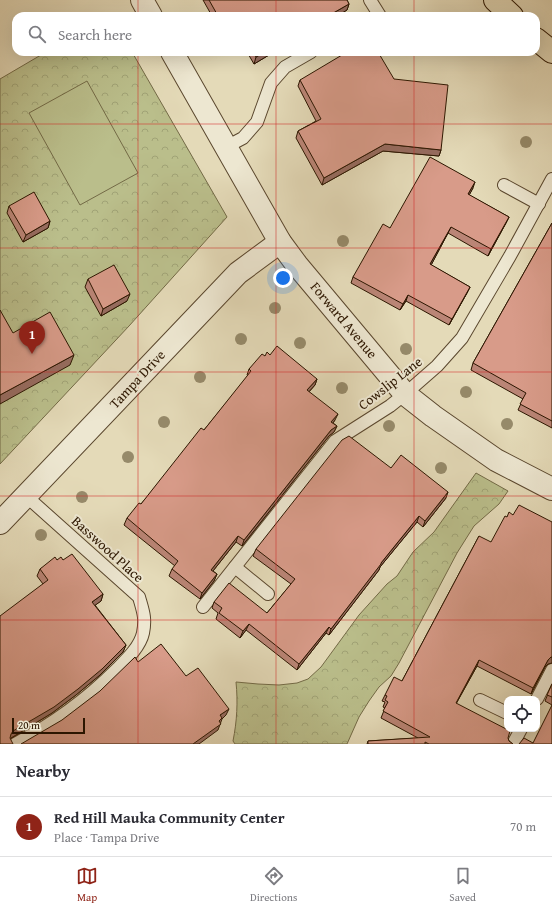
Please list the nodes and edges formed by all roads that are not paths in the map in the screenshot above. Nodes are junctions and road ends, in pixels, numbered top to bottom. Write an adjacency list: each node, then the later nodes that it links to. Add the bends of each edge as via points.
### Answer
1 (142, 0): 4 (street)
2 (370, 0): 5 (lane)
3 (495, 0): 6 (highway)
4 (149, 12)
5 (375, 12)
6 (508, 12)
7 (540, 42): 8 (highway)
8 (552, 52)
9 (174, 56): 11 (street, Forward Avenue)
10 (304, 56): 11 (lane, via 286,67 271,83 257,122 243,138)
11 (226, 147): 15 (street, Forward Avenue)
12 (552, 179): 14 (lane, Cowslip Lane)
13 (504, 185): 14 (lane)
14 (539, 204): 16 (lane, Cowslip Lane, via 462,338 437,366)
15 (280, 242): 16 (street, Forward Avenue); 18 (street, Tampa Drive, via 238,273)
16 (406, 394): 17 (street, Forward Avenue, via 496,460); 20 (lane, Cowslip Lane, via 335,441)
17 (552, 490)
18 (26, 496): 19 (street, Tampa Drive); 28 (lane, Basswood Place, via 139,597 145,616 143,635 130,656 103,684 72,710)
19 (0, 523)
20 (235, 567): 21 (lane); 22 (lane, Cowslip Lane)
21 (268, 594)
22 (203, 607)
23 (552, 670): 24 (lane)
24 (539, 696)
25 (480, 700): 26 (lane)
26 (504, 712)
27 (519, 732): 29 (lane)
28 (15, 744)
29 (513, 744)

